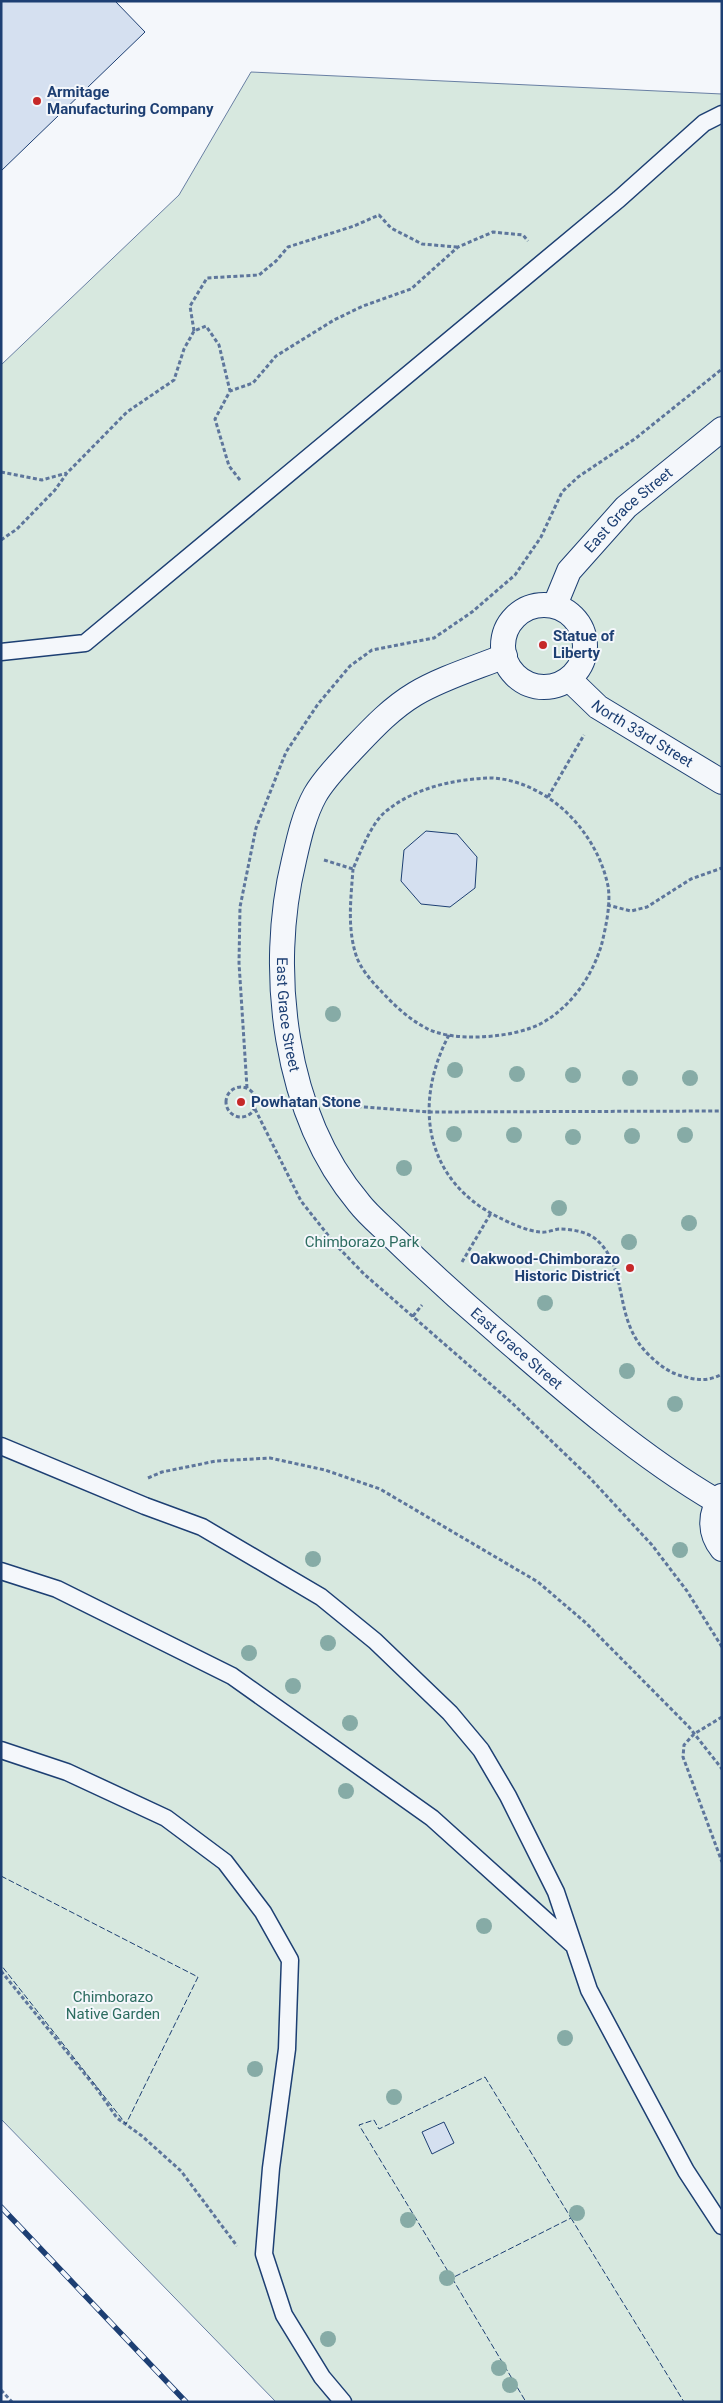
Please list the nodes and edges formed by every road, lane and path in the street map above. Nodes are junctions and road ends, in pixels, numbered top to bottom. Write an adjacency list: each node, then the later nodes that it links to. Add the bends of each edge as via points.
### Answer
1 (722, 114): 3 (lane, via 704,123)
2 (458, 247): 3 (path, via 493,232 523,235); 4 (path, via 422,244 392,228 378,215 288,247 259,275 207,278 190,306); 5 (path, via 412,289 334,320 276,356 253,383)
3 (546, 260): 9 (lane)
4 (194, 331): 5 (path, via 206,326 219,344); 8 (path, via 174,380 127,412)
5 (230, 391): 9 (path, via 215,419 229,466)
6 (722, 429): 11 (street, East Grace Street, via 626,507 602,532 569,571)
7 (1, 472): 8 (path, via 42,480)
8 (67, 473): 10 (path, via 55,490)
9 (255, 501): 12 (lane, via 85,643)
10 (1, 540)
11 (555, 605): 13 (street, via 534,606 515,616 504,634); 14 (street, via 579,623 586,643 582,663)
12 (1, 652)
13 (504, 656): 14 (street, via 514,674 531,685 551,686); 34 (street, East Grace Street, via 408,699 378,722 315,795 300,833 284,917 283,986 289,1050 304,1103 324,1151 358,1202 437,1280 566,1392 688,1484)
14 (569, 679): 16 (street, North 33rd Street, via 598,707)
15 (581, 741): 17 (path)
16 (722, 782)
17 (548, 798): 20 (path, via 494,778 423,789 384,813 363,846); 21 (path, via 571,815 593,846 608,887)
18 (316, 857): 20 (path)
19 (722, 868): 21 (path, via 691,879 647,908 630,911)
20 (354, 870): 22 (path, via 349,919 356,956 373,982 398,1009 427,1029)
21 (607, 905): 22 (path, via 607,925 596,965 570,1001 542,1023 506,1035)
22 (449, 1035): 28 (path, via 440,1052)
23 (256, 1100): 24 (path); 26 (path); 26 (path, via 251,1091 242,1087 233,1090 227,1098 228,1108 234,1116 244,1118)
24 (278, 1103)
25 (333, 1105): 28 (path)
26 (255, 1109): 37 (path, via 301,1201 335,1244 590,1478 652,1546 687,1591)
27 (722, 1110): 28 (path)
28 (428, 1112): 29 (path, via 428,1125 436,1152 447,1172 461,1190)
29 (491, 1213): 30 (path); 31 (path, via 540,1232 560,1229 582,1232 597,1240 610,1255 627,1323 641,1348 658,1364 677,1375 695,1380 713,1379)
30 (460, 1264)
31 (722, 1374)
32 (1, 1446): 33 (lane)
33 (114, 1492): 39 (path, via 162,1472 216,1461 270,1458 324,1470 380,1489 538,1582 586,1623); 43 (lane, via 202,1527 321,1597 375,1641 450,1713 481,1750 508,1796 556,1892)
34 (720, 1499): 35 (street, East Grace Street, via 713,1514 712,1529)
35 (722, 1549)
36 (1, 1571): 43 (lane, via 57,1589 232,1676 432,1818)
37 (722, 1647)
38 (722, 1717): 39 (path)
39 (694, 1734): 41 (path); 42 (path, via 684,1744 683,1757)
40 (1, 1750): 49 (lane, via 68,1772 166,1818 225,1862 263,1912 290,1960 288,2049 271,2168 264,2254 284,2315 322,2377)
41 (722, 1769)
42 (722, 1862)
43 (574, 1946): 45 (lane, via 589,1990 686,2171)
44 (1, 1971): 46 (path, via 97,2089 116,2118 142,2136 181,2172)
45 (722, 2226)
46 (240, 2250)
47 (1, 2390): 48 (path)
48 (12, 2402)
49 (343, 2402)

